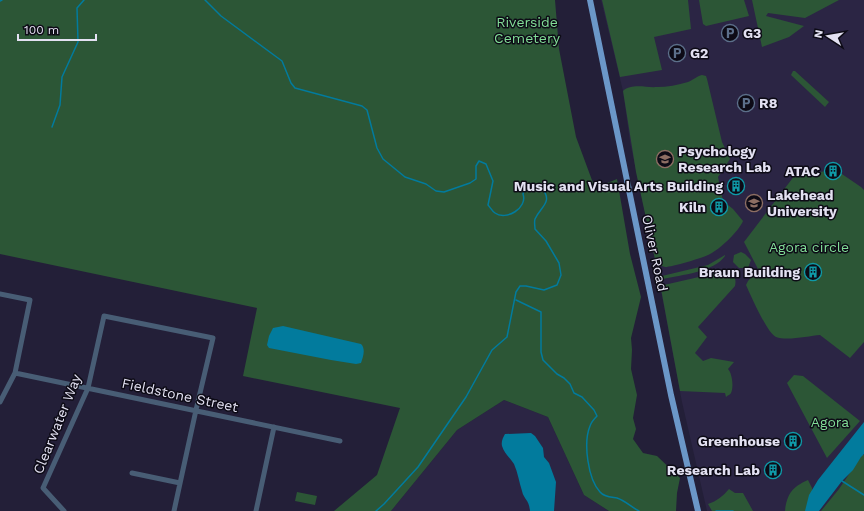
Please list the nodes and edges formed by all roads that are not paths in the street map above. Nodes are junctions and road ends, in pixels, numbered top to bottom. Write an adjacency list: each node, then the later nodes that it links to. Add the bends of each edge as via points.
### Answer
1 (590, 0): 11 (main road, Oliver Road, via 671,394)
2 (0, 294): 3 (street, via 30,300)
3 (15, 372): 4 (street, Fieldstone Street); 5 (street)
4 (88, 388): 6 (street, Fieldstone Street); 6 (street, Clearwater Way, via 104,316 213,338); 12 (street, Clearwater Way, via 43,488)
5 (0, 402)
6 (196, 410): 7 (street, Fieldstone Street); 10 (street)
7 (274, 427): 8 (street, Fieldstone Street); 14 (street)
8 (340, 441)
9 (132, 473): 10 (street)
10 (180, 483): 13 (street)
11 (698, 508)
12 (64, 511)
13 (174, 511)
14 (256, 511)

